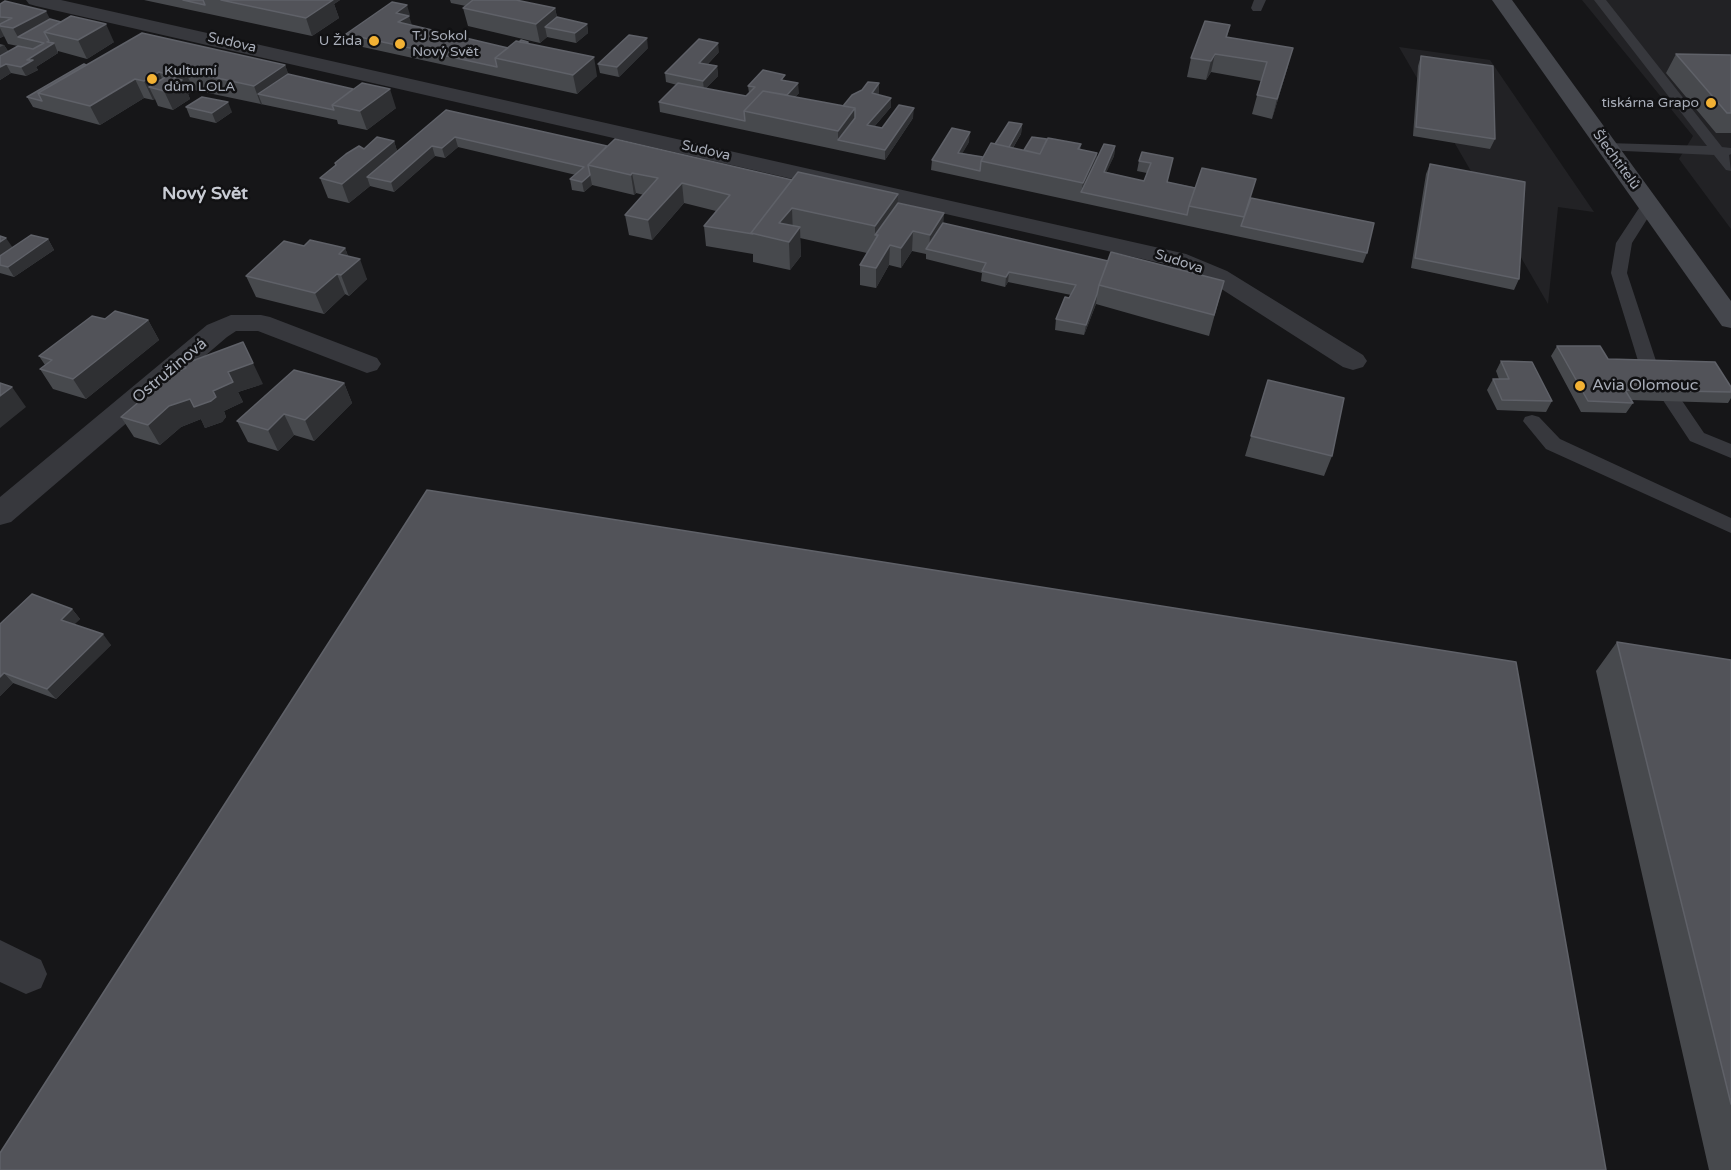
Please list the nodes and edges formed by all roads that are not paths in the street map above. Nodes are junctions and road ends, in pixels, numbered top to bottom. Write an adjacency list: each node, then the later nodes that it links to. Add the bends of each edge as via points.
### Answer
1 (36, 0): 9 (street, Sudova, via 1177,259 1218,276)
2 (1502, 0): 4 (street, Šlechtitelů)
3 (1600, 0): 5 (lane)
4 (1607, 147): 5 (lane); 7 (street, Šlechtitelů)
5 (1725, 151): 6 (lane)
6 (1731, 167)
7 (1648, 205): 8 (street, Šlechtitelů); 12 (lane, via 1624,243 1618,273 1648,364 1697,437)
8 (1731, 320)
9 (1353, 361)
10 (368, 364): 13 (street, Ostružinová, via 261,323 231,323)
11 (1532, 421): 14 (lane, via 1553,444)
12 (1731, 452)
13 (0, 514)
14 (1731, 526)

